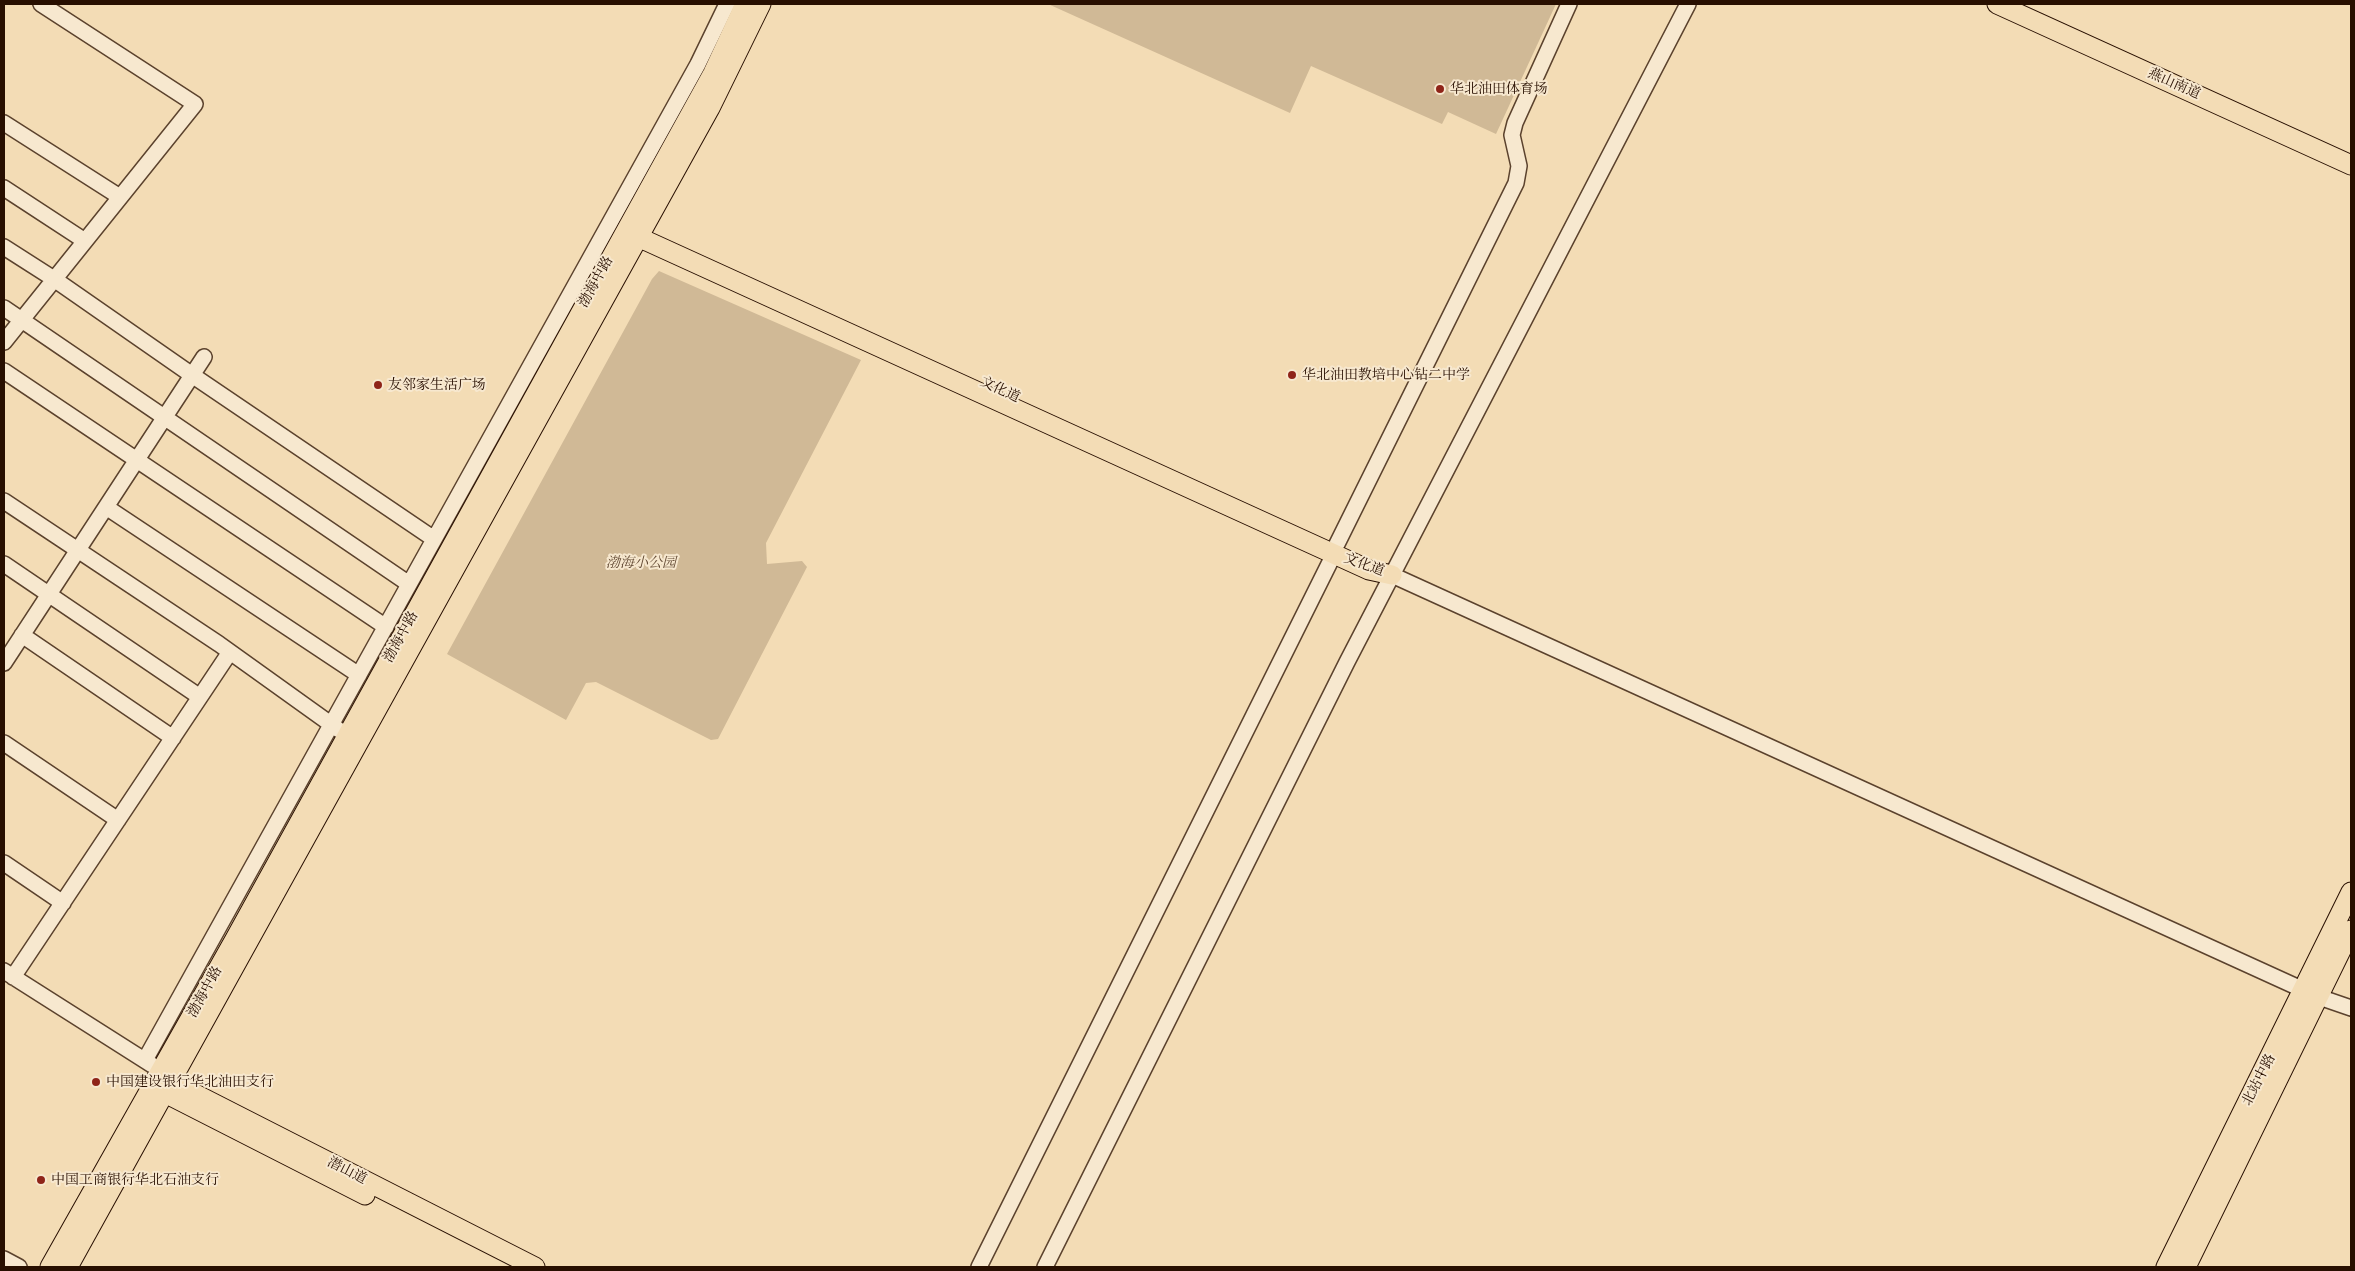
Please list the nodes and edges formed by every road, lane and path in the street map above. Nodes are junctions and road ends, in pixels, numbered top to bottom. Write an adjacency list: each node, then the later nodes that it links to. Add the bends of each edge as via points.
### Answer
1 (42, 4): 13 (street, via 195,104)
2 (727, 4): 28 (street, via 698,64)
3 (745, 4): 14 (main road, 渤海中路)
4 (761, 4): 14 (main road, 渤海中路, via 726,80)
5 (1568, 4): 29 (street, via 1514,123 1512,135 1519,166 1516,183)
6 (1688, 4): 32 (street)
7 (1996, 4): 11 (main road, 燕山南道)
8 (2023, 4): 10 (main road, 燕山南道)
9 (4, 122): 13 (street)
10 (2351, 153)
11 (2351, 165)
12 (4, 188): 15 (street)
13 (120, 197): 15 (street)
14 (635, 229): 29 (main road, 文化道); 41 (main road, 渤海中路); 54 (main road, 渤海中路)
15 (85, 240): 17 (street)
16 (4, 247): 17 (street)
17 (54, 279): 19 (street); 23 (street)
18 (4, 308): 19 (street)
19 (22, 319): 20 (street); 24 (street)
20 (4, 342)
21 (204, 357): 23 (street)
22 (4, 372): 25 (street)
23 (192, 375): 24 (street); 28 (street)
24 (165, 417): 25 (street); 33 (street)
25 (136, 460): 27 (street); 35 (street)
26 (4, 501): 30 (street)
27 (106, 507): 30 (street); 39 (street)
28 (434, 539): 33 (street)
29 (1336, 549): 32 (main road, 文化道, via 1373,560); 61 (street)
30 (77, 550): 34 (street); 37 (street)
31 (4, 564): 34 (street)
32 (1392, 575): 50 (street); 62 (street)
33 (409, 584): 35 (street)
34 (49, 594): 36 (street); 40 (street)
35 (386, 627): 39 (street)
36 (22, 635): 38 (street); 42 (street)
37 (230, 652): 40 (street); 41 (street)
38 (4, 663)
39 (360, 675): 41 (street)
40 (200, 696): 42 (street)
41 (339, 731): 53 (street); 54 (main road, 渤海中路)
42 (173, 738): 44 (street)
43 (4, 743): 44 (street)
44 (118, 820): 47 (street)
45 (4, 863): 47 (street)
46 (2351, 892): 50 (main road, 北站中路)
47 (63, 903): 49 (street)
48 (2351, 930): 50 (main road, 北站中路)
49 (8, 974): 53 (street)
50 (2311, 994): 51 (street); 52 (street); 63 (main road, 北站中路); 64 (main road, 北站中路)
51 (2351, 1008)
52 (2351, 1020)
53 (145, 1060): 54 (street)
54 (162, 1081): 57 (main road, 渤海中路); 58 (main road, 渤海中路); 59 (main road, 潜山道); 60 (main road, 潜山道)
55 (4, 1259): 56 (street)
56 (19, 1267)
57 (50, 1267)
58 (68, 1267)
59 (506, 1267)
60 (535, 1267)
61 (980, 1267)
62 (1045, 1267)
63 (2166, 1267)
64 (2186, 1267)

